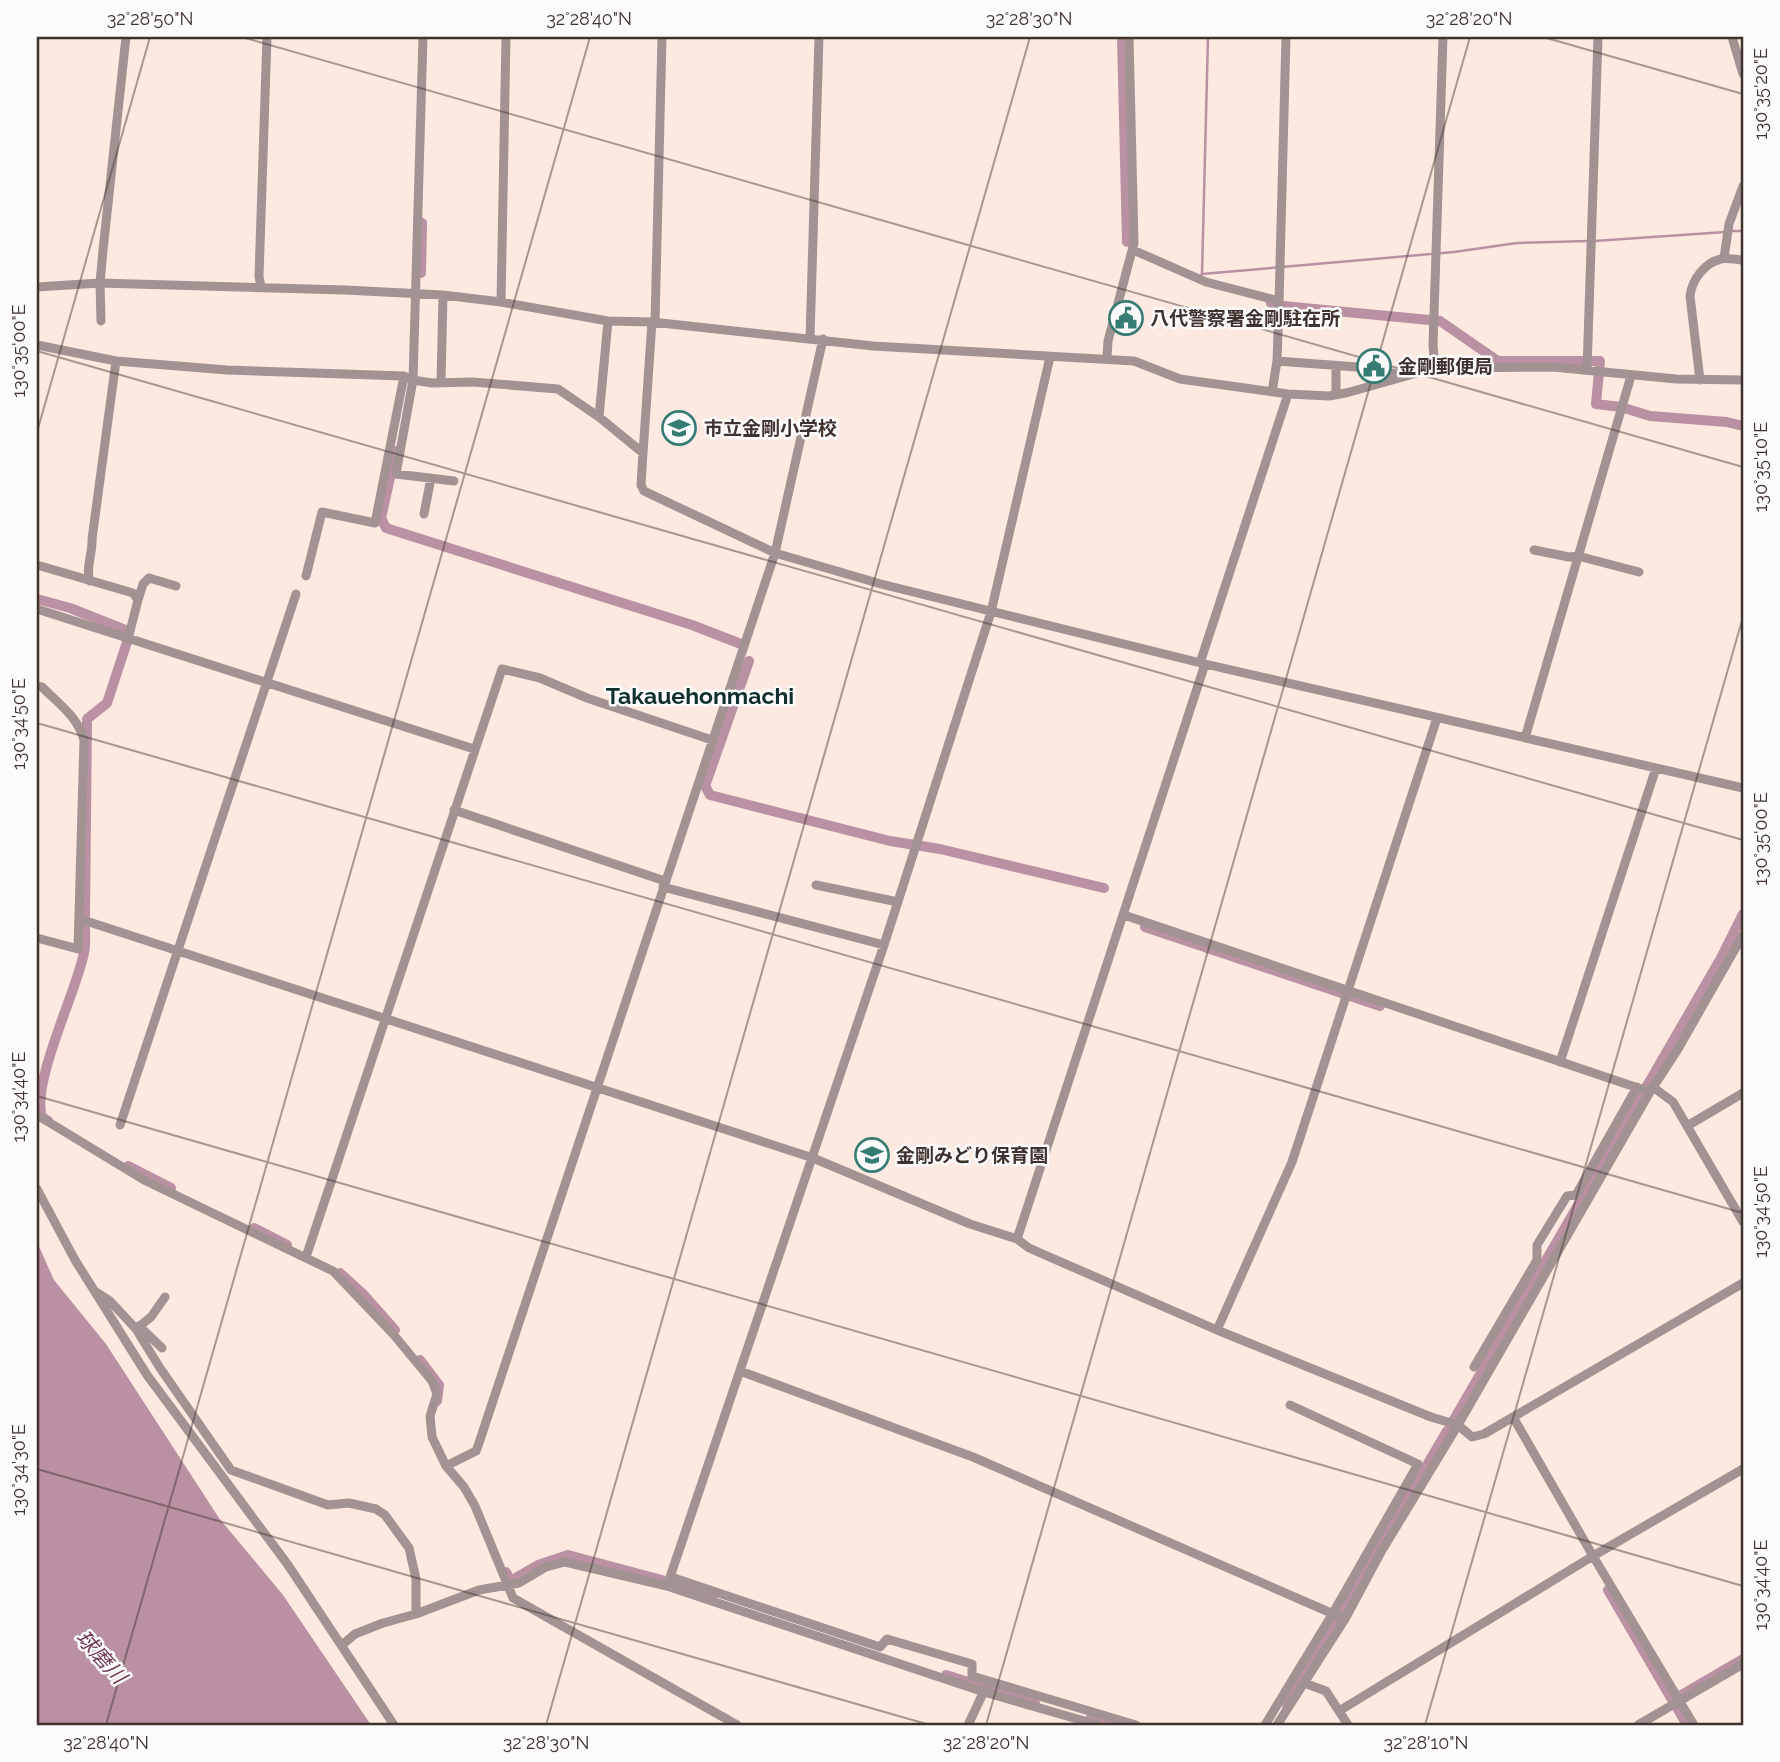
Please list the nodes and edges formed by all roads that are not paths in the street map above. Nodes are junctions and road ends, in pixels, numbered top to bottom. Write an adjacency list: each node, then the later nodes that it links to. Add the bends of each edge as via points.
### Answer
1 (126, 37): 17 (street)
2 (267, 37): 19 (street)
3 (424, 37): 20 (street)
4 (506, 37): 22 (street)
5 (662, 37): 26 (street)
6 (819, 37): 27 (street)
7 (1129, 37): 14 (street)
8 (1286, 37): 23 (street)
9 (1443, 37): 35 (street)
10 (1598, 37): 36 (street)
11 (1732, 37): 12 (street)
12 (1743, 75)
13 (1743, 186): 15 (street, via 1729,224)
14 (1133, 250): 23 (street, via 1206,282); 31 (street)
15 (1724, 258): 16 (street); 40 (street, via 1707,266 1691,287)
16 (1743, 260)
17 (100, 283): 18 (street); 19 (street); 24 (street)
18 (37, 287)
19 (261, 287): 20 (street)
20 (417, 293): 21 (street); 39 (street)
21 (443, 295): 22 (street); 42 (street)
22 (501, 302): 25 (street)
23 (1279, 304): 32 (street)
24 (101, 321)
25 (608, 321): 26 (street); 46 (street)
26 (653, 322): 27 (street); 47 (street)
27 (810, 338): 28 (street)
28 (823, 339): 30 (street); 52 (street)
29 (37, 345): 33 (street)
30 (1050, 357): 31 (street); 62 (street)
31 (1107, 358): 43 (street, via 1134,361 1180,379)
32 (1277, 360): 34 (street); 43 (street)
33 (116, 361): 39 (street); 57 (street, via 87,573)
34 (1336, 367): 37 (street); 45 (street)
35 (1435, 368): 36 (street); 37 (street)
36 (1589, 371): 38 (street)
37 (1405, 375): 45 (street)
38 (1631, 376): 40 (street); 53 (street)
39 (408, 378): 42 (street); 48 (street, via 396,474); 56 (street, via 375,523 322,512)
40 (1700, 380): 41 (street)
41 (1743, 380)
42 (441, 382): 46 (street, via 558,389)
43 (1272, 392): 44 (street)
44 (1288, 394): 45 (street); 64 (street)
45 (1336, 395)
46 (600, 417): 47 (street)
47 (643, 453): 52 (street, via 644,491)
48 (431, 478): 49 (street); 50 (street)
49 (454, 481)
50 (424, 514)
51 (1534, 550): 53 (street)
52 (775, 553): 62 (street); 69 (street)
53 (1578, 556): 55 (street); 68 (street)
54 (37, 565): 57 (street)
55 (1639, 572)
56 (306, 576)
57 (90, 581): 60 (street, via 133,593)
58 (176, 586): 60 (street, via 149,578 142,584)
59 (296, 594): 65 (street)
60 (138, 600): 63 (street)
61 (37, 609): 63 (street)
62 (991, 612): 64 (street); 76 (street)
63 (128, 639): 65 (street)
64 (1202, 664): 67 (street); 77 (street)
65 (267, 681): 70 (street); 82 (street)
66 (37, 686): 78 (street, via 74,718 84,740)
67 (1437, 718): 68 (street); 83 (street)
68 (1525, 738): 71 (street)
69 (712, 740): 70 (street, via 540,678 502,669); 74 (street)
70 (474, 749): 73 (street)
71 (1656, 768): 72 (street); 85 (street)
72 (1743, 788)
73 (454, 810): 74 (street); 84 (street)
74 (664, 884): 81 (street); 86 (street)
75 (816, 885): 76 (street)
76 (898, 902): 81 (street)
77 (1124, 915): 83 (street); 96 (street)
78 (80, 919): 80 (street, via 78,949); 82 (street)
79 (1743, 935): 88 (street)
80 (37, 938)
81 (884, 945): 93 (street)
82 (178, 951): 84 (street); 91 (street)
83 (1348, 994): 85 (street); 102 (street, via 1292,1162)
84 (386, 1018): 86 (street); 97 (street)
85 (1560, 1062): 87 (street)
86 (596, 1087): 93 (street); 109 (street, via 478,1446)
87 (1637, 1087): 88 (street); 104 (street, via 1576,1195 1567,1196 1537,1245 1537,1260)
88 (1652, 1089): 92 (street, via 1673,1102); 108 (street)
89 (1743, 1093): 92 (street)
90 (37, 1115): 97 (street, via 144,1180)
91 (120, 1125)
92 (1687, 1126): 95 (street)
93 (813, 1158): 96 (street); 105 (street)
94 (37, 1189): 99 (street)
95 (1743, 1222)
96 (1017, 1239): 102 (street)
97 (306, 1257): 109 (street, via 333,1271 353,1290 432,1381 437,1394 430,1416 432,1437)
98 (1743, 1283): 107 (street)
99 (95, 1291): 101 (street); 117 (street, via 146,1375)
100 (165, 1297): 101 (street)
101 (138, 1328): 103 (street); 115 (street, via 160,1368 231,1470 328,1506 349,1503 385,1515 409,1549 416,1579)
102 (1217, 1330): 108 (street)
103 (162, 1348)
104 (1474, 1367)
105 (740, 1371): 112 (street); 114 (street, via 973,1457)
106 (1290, 1405): 114 (street, via 1418,1464)
107 (1513, 1417): 108 (street, via 1472,1437); 111 (street)
108 (1458, 1425): 116 (street)
109 (446, 1466): 113 (street, via 475,1506)
110 (1743, 1469): 111 (street)
111 (1592, 1556): 121 (street); 122 (street)
112 (669, 1582): 113 (street, via 565,1562); 120 (street); 120 (street, via 880,1647 887,1639 972,1664 972,1676)
113 (507, 1585): 115 (street, via 479,1590); 124 (street, via 513,1598)
114 (1334, 1612): 116 (street); 128 (street)
115 (416, 1614): 117 (street, via 364,1630)
116 (1345, 1619): 119 (street)
117 (342, 1645): 123 (street)
118 (1743, 1664): 121 (street)
119 (1304, 1683): 122 (street, via 1326,1691); 129 (street)
120 (986, 1686): 125 (street); 126 (street); 127 (street)
121 (1680, 1701): 131 (street); 132 (street)
122 (1339, 1711): 130 (street)
123 (394, 1725)
124 (737, 1725)
125 (968, 1725)
126 (1098, 1725)
127 (1136, 1725)
128 (1265, 1725)
129 (1277, 1725)
130 (1348, 1725)
131 (1638, 1725)
132 (1694, 1725)

